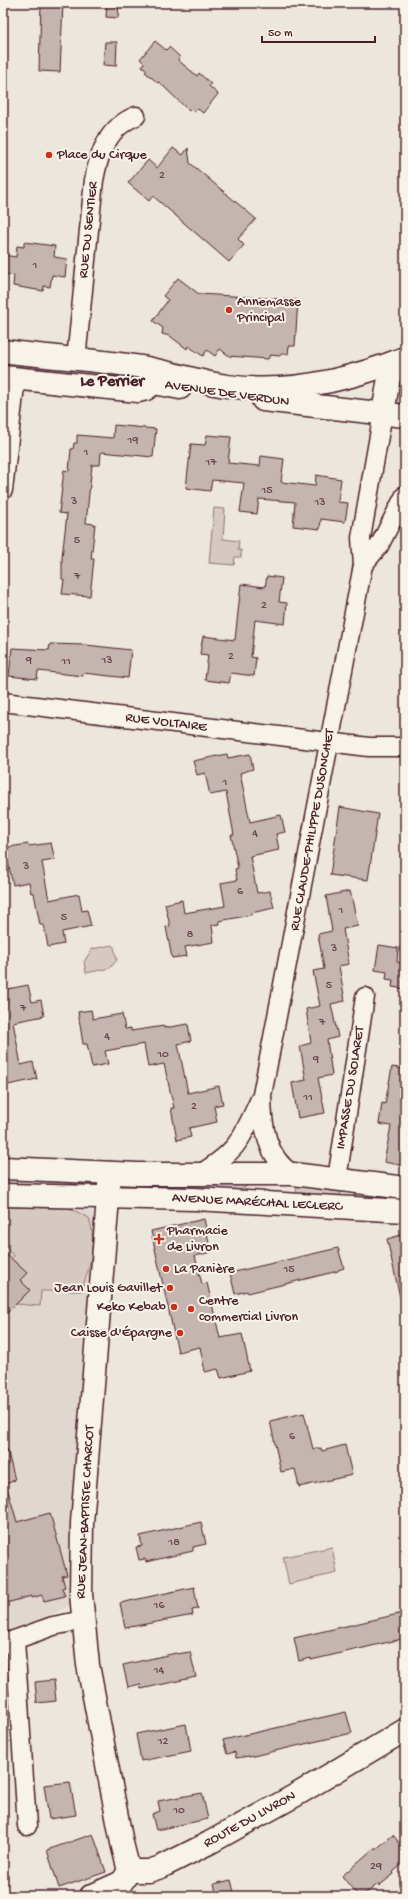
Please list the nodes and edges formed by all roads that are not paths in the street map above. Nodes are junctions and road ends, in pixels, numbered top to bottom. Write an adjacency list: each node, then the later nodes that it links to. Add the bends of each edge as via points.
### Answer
1 (136, 116): 3 (street, RUE DU SENTIER, via 113,131 97,162)
2 (3, 351): 3 (street, AVENUE DE VERDUN)
3 (76, 360): 4 (street, AVENUE DE VERDUN, via 141,367 226,386 262,389 293,388 320,383)
4 (400, 360): 6 (street, via 389,378)
5 (10, 377): 6 (street, AVENUE DE VERDUN, via 142,391 154,383 247,398); 8 (street)
6 (383, 413): 7 (street, AVENUE DE VERDUN); 10 (street, RUE CLAUDE-PHILIPPE DUSONCHET, via 361,538)
7 (405, 416)
8 (3, 490)
9 (405, 495): 10 (street, RUE CLAUDE-PHILIPPE DUSONCHET, via 379,546)
10 (363, 565): 12 (street, RUE CLAUDE-PHILIPPE DUSONCHET)
11 (3, 702): 12 (street, RUE VOLTAIRE)
12 (329, 742): 13 (street, RUE VOLTAIRE, via 369,747); 15 (street, RUE CLAUDE-PHILIPPE DUSONCHET)
13 (405, 747)
14 (365, 997): 22 (street, IMPASSE DU SOLARET)
15 (262, 1095): 16 (street, RUE CLAUDE-PHILIPPE DUSONCHET); 21 (street, RUE CLAUDE-PHILIPPE DUSONCHET, via 245,1132 234,1148 225,1158)
16 (268, 1143): 19 (street, RUE CLAUDE-PHILIPPE DUSONCHET); 20 (street, RUE CLAUDE-PHILIPPE DUSONCHET, via 280,1164)
17 (3, 1168): 18 (street, AVENUE MARÉCHAL LECLERC)
18 (110, 1173): 21 (street, AVENUE MARÉCHAL LECLERC); 25 (street, RUE JEAN-BAPTISTE CHARCOT)
19 (269, 1174): 20 (street, AVENUE MARÉCHAL LECLERC); 21 (street, AVENUE MARÉCHAL LECLERC); 26 (street, via 258,1192)
20 (293, 1174): 22 (street, AVENUE MARÉCHAL LECLERC); 27 (street)
21 (198, 1175)
22 (341, 1180): 23 (street, AVENUE MARÉCHAL LECLERC); 28 (street, via 348,1193)
23 (405, 1188)
24 (3, 1195): 25 (street, AVENUE MARÉCHAL LECLERC)
25 (109, 1198): 26 (street, AVENUE MARÉCHAL LECLERC); 30 (street, RUE JEAN-BAPTISTE CHARCOT, via 82,1523)
26 (238, 1201): 27 (street, AVENUE MARÉCHAL LECLERC)
27 (291, 1204): 28 (street, AVENUE MARÉCHAL LECLERC)
28 (343, 1206): 29 (street, AVENUE MARÉCHAL LECLERC)
29 (405, 1211)
30 (82, 1620): 31 (street, via 53,1626); 34 (street, RUE JEAN-BAPTISTE CHARCOT, via 97,1714)
31 (9, 1642): 33 (street)
32 (405, 1730): 34 (street, ROUTE DU LIVRON, via 202,1847 149,1871)
33 (27, 1826)
34 (129, 1871): 35 (street, via 122,1882)
35 (91, 1896)

